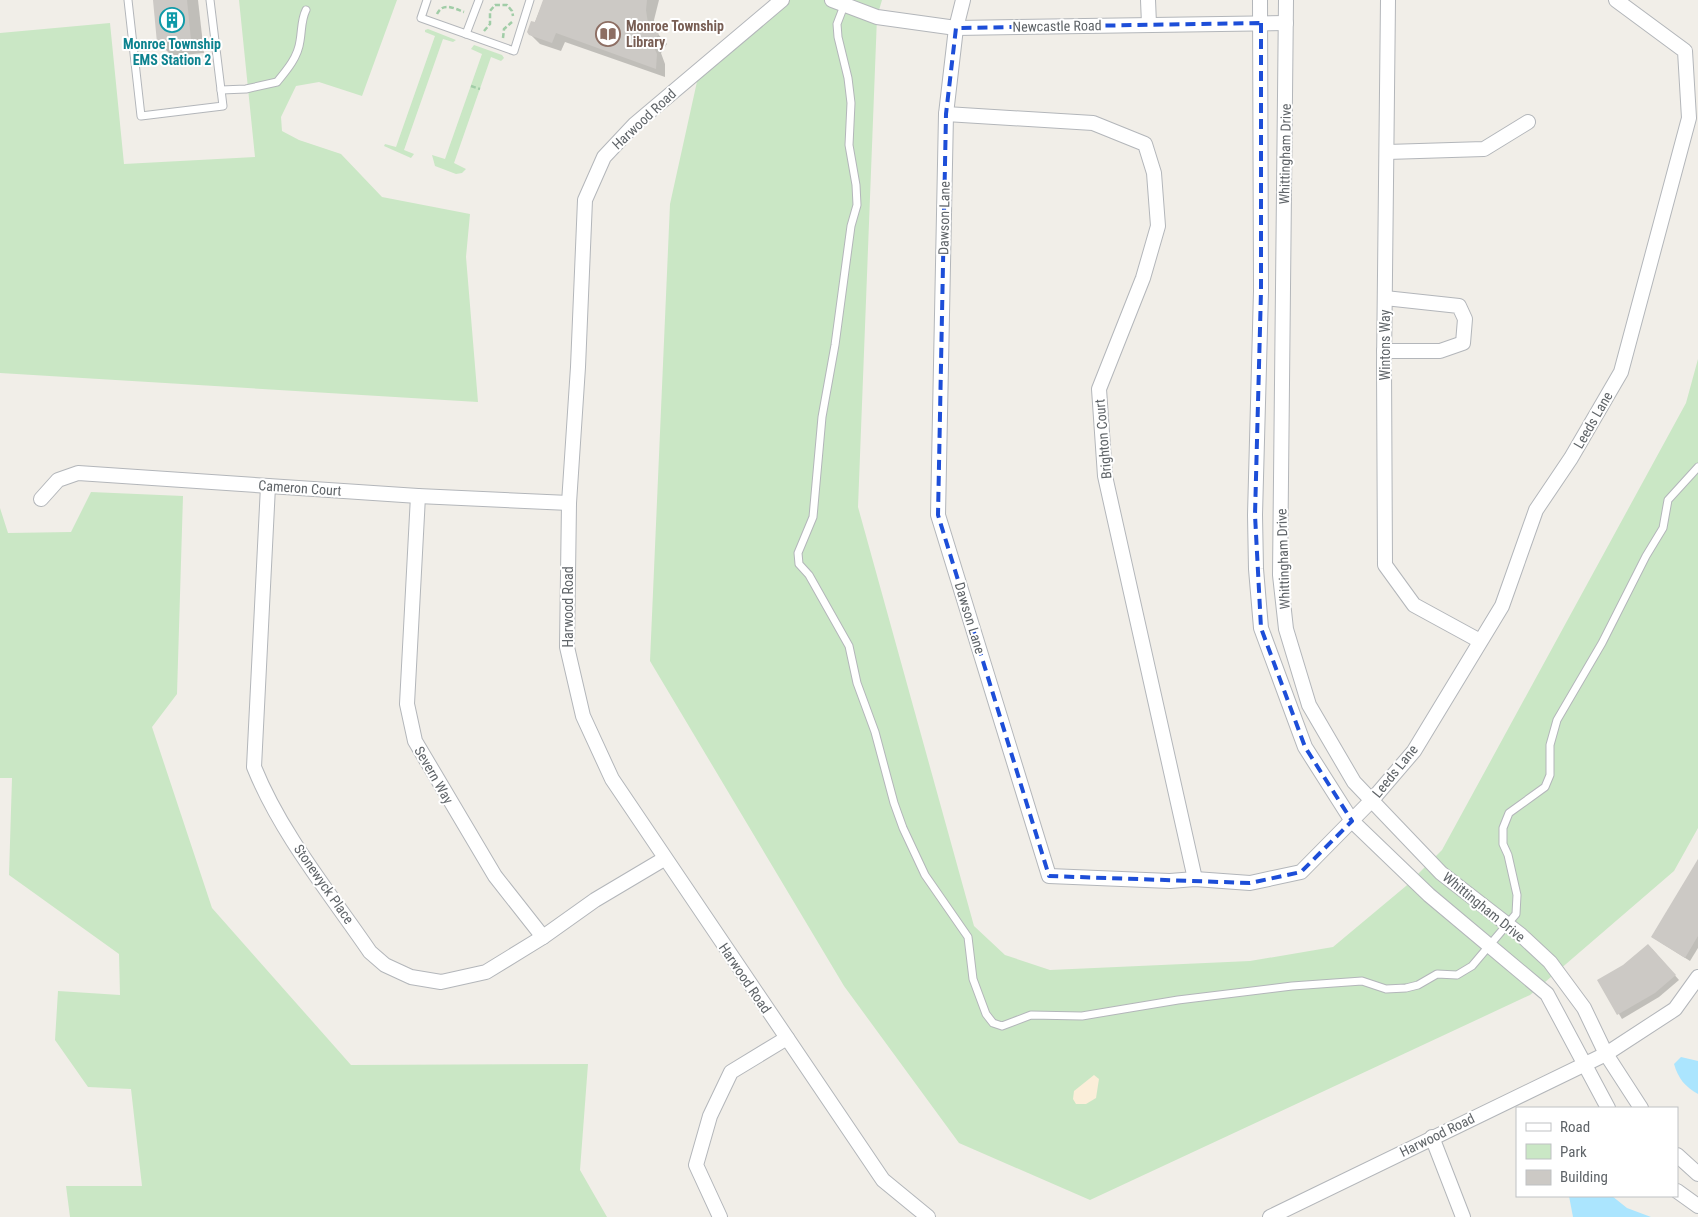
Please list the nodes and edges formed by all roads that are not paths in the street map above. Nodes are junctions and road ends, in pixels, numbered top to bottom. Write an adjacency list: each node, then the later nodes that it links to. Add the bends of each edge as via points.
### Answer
1 (128, 0): 20 (lane, via 141,116 223,106)
2 (210, 0): 20 (lane)
3 (427, 0): 19 (lane, via 421,18)
4 (479, 0): 19 (lane)
5 (530, 0): 19 (lane, via 514,51)
6 (782, 0): 30 (street, Harwood Road, via 635,124 604,157 584,200)
7 (963, 0): 18 (street, Dawson Lane)
8 (1148, 0): 17 (street)
9 (1260, 0): 15 (street, Whittingham Drive)
10 (1286, 0): 16 (street, Whittingham Drive)
11 (1388, 0): 23 (street, Wintons Way)
12 (1616, 0): 31 (street, Leeds Lane, via 1684,51 1690,118 1621,372 1571,458 1536,510 1502,606)
13 (840, 2): 18 (street, Newcastle Road, via 878,17); 38 (lane, via 838,37 851,103 849,145 857,205 822,417 813,517 798,553 799,564 809,575 849,646 900,820 925,875 968,938 974,979 992,1023 1002,1026 1031,1015 1082,1016 1292,986 1362,981 1386,989 1406,988 1437,974 1457,974 1465,970)
14 (306, 10): 20 (lane, via 296,56 277,82 254,88)
15 (1261, 23): 16 (street, Newcastle Road); 17 (street, Newcastle Road); 33 (street, Whittingham Drive, via 1261,291 1255,515 1260,628 1305,746)
16 (1286, 23): 32 (street, Whittingham Drive, via 1280,575 1286,629 1310,705 1354,782)
17 (1149, 24): 18 (street, Newcastle Road)
18 (956, 28): 21 (street, Dawson Lane)
19 (466, 34)
20 (221, 90)
21 (946, 114): 35 (street, Dawson Lane, via 938,515 1049,876 1170,881); 35 (street, Brighton Court, via 1093,123 1144,144 1154,173 1158,226 1143,278 1099,388 1105,476)
22 (1528, 122): 23 (street, via 1484,149)
23 (1387, 152): 24 (street, Wintons Way)
24 (1385, 298): 25 (street, Wintons Way); 25 (street, via 1459,306 1465,319 1463,343 1440,350)
25 (1384, 351): 31 (street, Wintons Way, via 1385,564 1414,605)
26 (1698, 467): 36 (lane, via 1668,500 1663,528 1557,720 1550,745 1550,775 1545,787 1510,813 1503,828 1503,844 1513,874 1518,907)
27 (268, 486): 28 (street, Cameron Court); 29 (street, Cameron Court, via 78,473 58,480); 37 (street, Stonewyck Place, via 254,767 264,792 284,825 370,952 385,965 411,977 441,982 486,972)
28 (418, 496): 30 (street, Cameron Court); 37 (street, Severn Way, via 407,704 415,741 495,876)
29 (41, 499)
30 (569, 503): 34 (street, Harwood Road, via 567,648 583,716 612,779)
31 (1480, 641): 32 (street, Leeds Lane, via 1414,751)
32 (1372, 800): 33 (street, Leeds Lane); 36 (street, Whittingham Drive, via 1441,873)
33 (1352, 821): 35 (street, Dawson Lane, via 1301,872 1250,883); 38 (street, Whittingham Drive, via 1429,894)
34 (664, 859): 37 (street, Stonewyck Place, via 595,900); 40 (street, Harwood Road)
35 (1195, 879)
36 (1507, 924): 38 (lane); 41 (street, Whittingham Drive, via 1550,962 1584,1008)
37 (543, 937)
38 (1489, 944): 42 (street, Whittingham Drive, via 1547,994)
39 (1698, 977): 41 (street, Harwood Road, via 1675,1009)
40 (787, 1038): 50 (street, via 731,1072 710,1116 696,1165); 51 (street, Harwood Road, via 883,1180)
41 (1606, 1054): 42 (street, Harwood Road); 44 (street, Whittingham Drive)
42 (1584, 1064): 43 (street, Whittingham Drive); 45 (street, Harwood Road)
43 (1607, 1107)
44 (1640, 1107)
45 (1432, 1137): 52 (street, Harwood Road); 53 (street)
46 (1678, 1156): 47 (street)
47 (1698, 1174)
48 (1678, 1192): 49 (street)
49 (1698, 1206)
50 (720, 1217)
51 (928, 1217)
52 (1270, 1217)
53 (1463, 1217)

